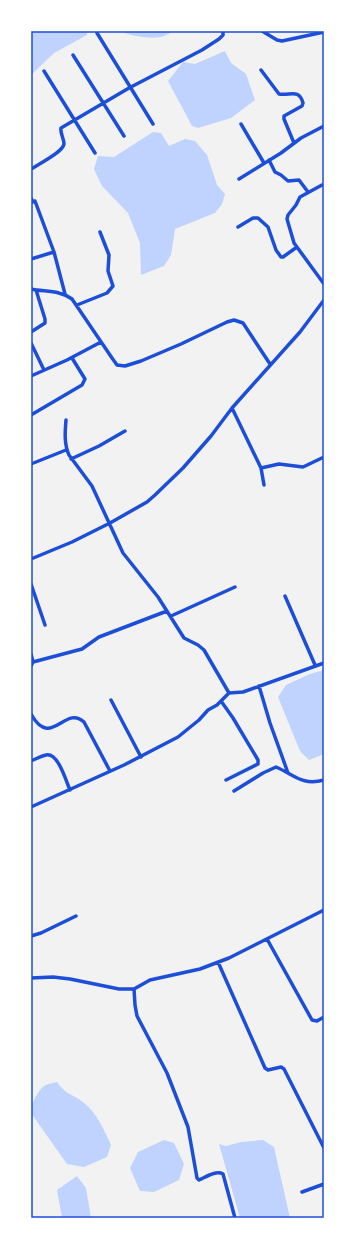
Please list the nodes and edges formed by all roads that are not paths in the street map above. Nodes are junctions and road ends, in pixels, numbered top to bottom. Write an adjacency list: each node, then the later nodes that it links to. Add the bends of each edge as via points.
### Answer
1 (223, 31): 8 (street, via 221,37 202,50)
2 (262, 31): 3 (street, via 282,41)
3 (324, 32)
4 (97, 33): 8 (street)
5 (73, 55): 9 (street)
6 (261, 70): 15 (street, via 279,94 296,94 304,103 284,116)
7 (44, 71): 10 (street)
8 (131, 87): 9 (street); 11 (street)
9 (103, 103): 10 (street); 14 (street)
10 (74, 120): 16 (street); 19 (street, via 61,128 64,142 61,150)
11 (154, 124)
12 (241, 124): 18 (street)
13 (324, 126): 15 (street)
14 (124, 136)
15 (294, 143): 17 (street)
16 (95, 153)
17 (269, 160): 18 (street); 22 (street, via 275,172 288,181 299,180)
18 (264, 164): 20 (street)
19 (31, 169)
20 (239, 179)
21 (322, 185): 22 (street)
22 (308, 192): 26 (street, via 298,199 287,219)
23 (33, 200): 27 (street)
24 (238, 227): 26 (street, via 253,218 258,218 268,227 281,257)
25 (100, 232): 34 (street, via 109,256 108,271 113,286 106,293)
26 (297, 247): 29 (street)
27 (54, 252): 28 (street); 32 (street)
28 (31, 259)
29 (324, 284)
30 (31, 289): 31 (street)
31 (36, 290): 32 (street); 35 (street, via 45,323)
32 (65, 294): 34 (street)
33 (324, 300): 39 (street, via 300,332)
34 (77, 306): 36 (street)
35 (31, 332)
36 (101, 342): 38 (street); 39 (street, via 118,365 125,366 234,320 243,323)
37 (31, 343): 40 (street)
38 (72, 358): 40 (street); 43 (street, via 84,379 82,385)
39 (270, 364): 42 (street)
40 (44, 370): 41 (street)
41 (31, 376)
42 (232, 408): 50 (street); 52 (street, via 211,436 147,502)
43 (31, 415)
44 (66, 420): 46 (street)
45 (125, 431): 48 (street)
46 (66, 450): 48 (street); 49 (street)
47 (324, 457): 50 (street, via 303,467 279,464)
48 (71, 459): 52 (street, via 92,486)
49 (31, 464)
50 (261, 468): 51 (street)
51 (264, 485)
52 (110, 523): 53 (street); 57 (street, via 123,553)
53 (31, 558)
54 (31, 584): 59 (street)
55 (235, 587): 58 (street)
56 (285, 596): 63 (street)
57 (167, 611): 58 (street); 62 (street, via 99,637 82,649)
58 (171, 616): 65 (street, via 184,638 204,650)
59 (45, 626)
60 (31, 654): 62 (street)
61 (324, 663): 63 (street)
62 (32, 664)
63 (315, 665): 64 (street)
64 (259, 686): 65 (street, via 243,692); 72 (street)
65 (229, 692): 67 (street)
66 (111, 700): 69 (street)
67 (221, 701): 69 (street, via 178,737); 73 (street, via 258,760 258,764)
68 (31, 714): 71 (street, via 35,722 48,729 74,717 81,719)
69 (140, 757): 71 (street)
70 (31, 761): 75 (street, via 51,754 55,757)
71 (110, 771): 75 (street)
72 (288, 773): 74 (street, via 313,783); 76 (street, via 276,767 271,768)
73 (226, 780)
74 (324, 780)
75 (70, 790): 77 (street)
76 (234, 791)
77 (31, 807)
78 (324, 910): 81 (street)
79 (76, 916): 80 (street)
80 (31, 936)
81 (268, 939): 82 (street); 85 (street, via 312,1020 317,1021)
82 (218, 962): 84 (street, via 200,969 150,980); 86 (street, via 263,1065 268,1070 281,1066 284,1069)
83 (31, 978): 84 (street, via 70,979 119,989)
84 (134, 989): 89 (street, via 137,1016 171,1081 188,1127 197,1178 198,1180 221,1172 223,1174)
85 (324, 1017)
86 (324, 1148)
87 (324, 1184): 88 (street)
88 (302, 1192)
89 (235, 1218)

